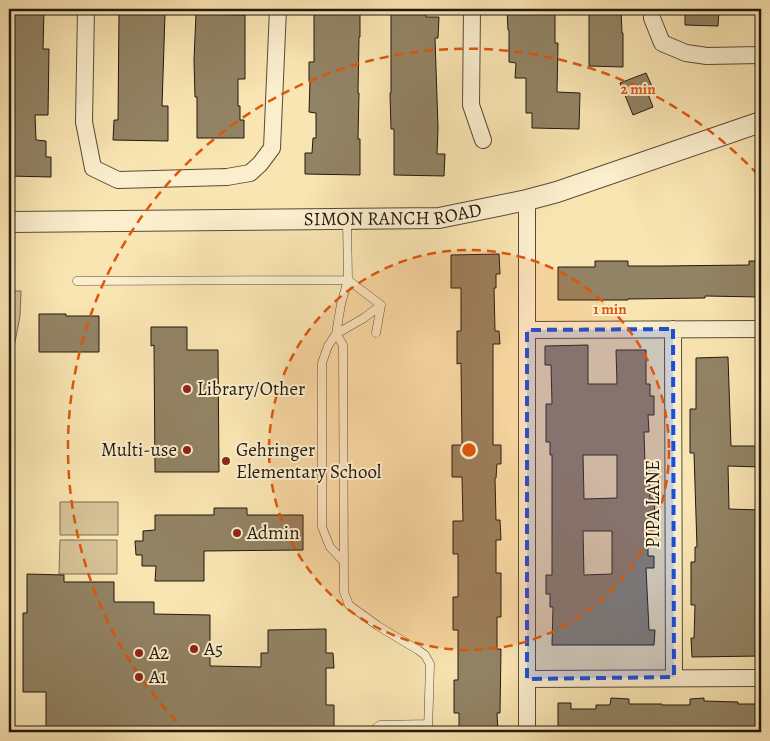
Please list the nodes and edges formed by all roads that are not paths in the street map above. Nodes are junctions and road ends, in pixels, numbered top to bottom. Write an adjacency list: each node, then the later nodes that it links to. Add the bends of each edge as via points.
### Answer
1 (86, 9): 2 (street, via 84,122 88,146 93,168 118,180 227,177 250,173 260,164 272,148)
2 (278, 9)
3 (472, 9): 7 (street, via 471,106)
4 (652, 9): 5 (street, via 652,18 662,43 678,50 707,56)
5 (761, 55)
6 (761, 122): 8 (street, SIMON RANCH ROAD)
7 (483, 140)
8 (527, 200): 9 (street, SIMON RANCH ROAD, via 438,218); 15 (street)
9 (347, 219): 10 (street, SIMON RANCH ROAD); 11 (lane)
10 (9, 222)
11 (348, 280): 12 (lane); 13 (lane); 18 (lane, via 340,304)
12 (77, 281)
13 (381, 305): 17 (lane); 18 (lane)
14 (761, 329): 16 (street)
15 (527, 330): 16 (street); 20 (street)
16 (673, 330): 21 (street, PIPA LANE)
17 (376, 333)
18 (336, 334): 19 (lane, via 343,345); 19 (lane, via 322,363 322,527 330,547)
19 (344, 562): 23 (lane, via 344,592 349,605 425,655 430,664)
20 (528, 678): 21 (street); 25 (street)
21 (674, 678): 22 (street)
22 (761, 678)
23 (428, 728): 24 (lane, via 380,725)
24 (372, 732)
25 (528, 732)

